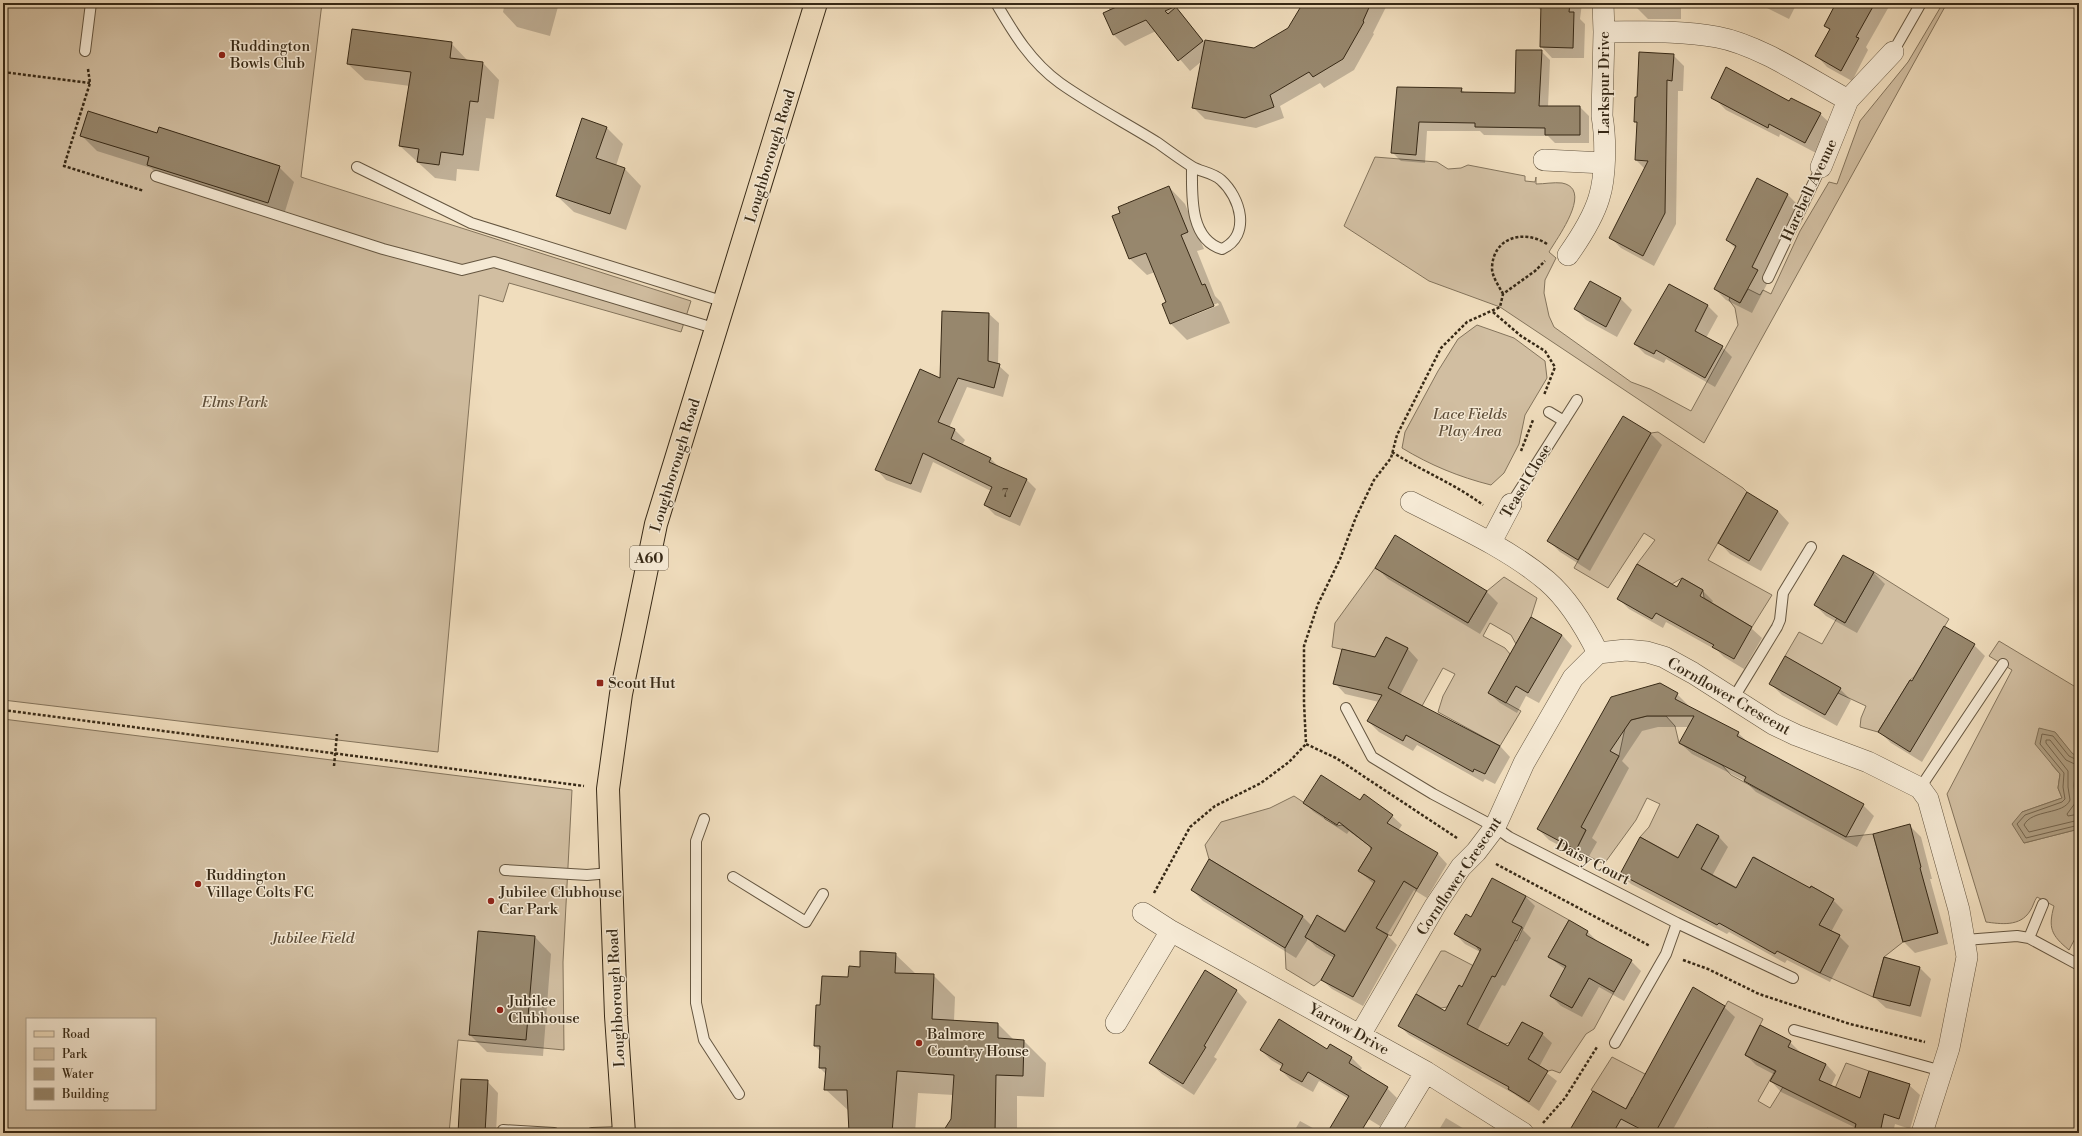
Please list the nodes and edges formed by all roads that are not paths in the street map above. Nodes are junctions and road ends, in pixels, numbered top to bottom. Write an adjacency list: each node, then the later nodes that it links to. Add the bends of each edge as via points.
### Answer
1 (91, 3): 7 (lane)
2 (816, 3): 18 (main road, Loughborough Road / A60)
3 (996, 3): 13 (lane, via 1016,38 1034,61 1060,83)
4 (1603, 3): 6 (street, Larkspur Drive)
5 (1921, 3): 8 (lane, Harebell Avenue)
6 (1604, 32): 9 (street, via 1682,32 1718,37 1752,48); 11 (street, Larkspur Drive)
7 (85, 50)
8 (1893, 52): 9 (street, Harebell Avenue)
9 (1848, 100): 14 (street, Harebell Avenue)
10 (1544, 160): 11 (street)
11 (1604, 163): 16 (street, Larkspur Drive, via 1599,198 1581,236)
12 (357, 167): 18 (lane, via 471,223)
13 (1192, 167): 13 (lane, via 1219,178 1227,186 1239,209 1240,228 1232,243 1222,248 1216,247 1204,235 1195,217)
14 (1822, 167): 17 (lane, Harebell Avenue)
15 (156, 176): 19 (lane, via 405,255 462,270 494,262)
16 (1568, 255)
17 (1768, 278)
18 (725, 302): 19 (main road, Loughborough Road / A60)
19 (717, 329): 35 (main road, Loughborough Road / A60, via 656,524 621,694 608,789)
20 (1577, 400): 22 (lane, Teasel Close)
21 (1550, 412): 22 (lane)
22 (1564, 421): 24 (lane, Teasel Close)
23 (1412, 502): 25 (street)
24 (1510, 504): 25 (street, Teasel Close)
25 (1491, 542): 27 (street, via 1547,581 1576,614)
26 (1811, 547): 29 (lane, via 1783,593 1777,627)
27 (1598, 653): 29 (street, Cornflower Crescent, via 1626,650 1647,652 1693,673); 33 (street, Cornflower Crescent, via 1573,678 1550,715 1524,763)
28 (2003, 664): 31 (lane)
29 (1733, 699): 31 (street, Cornflower Crescent, via 1796,735 1868,762)
30 (1346, 708): 33 (lane, Daisy Court, via 1372,756 1433,794)
31 (1920, 788): 43 (street, via 1928,799)
32 (704, 819): 52 (lane, via 696,841 696,1003 704,1040)
33 (1495, 827): 40 (lane, Daisy Court, via 1509,837); 48 (street, Cornflower Crescent, via 1462,867 1435,906)
34 (506, 870): 35 (lane)
35 (610, 873): 54 (main road, Loughborough Road / A60)
36 (733, 877): 37 (lane, via 806,922)
37 (824, 894)
38 (2043, 904): 42 (lane)
39 (1148, 905): 41 (street, Yarrow Drive)
40 (1677, 923): 45 (lane, Daisy Court); 49 (lane, via 1666,954)
41 (1171, 931): 46 (street); 48 (street, Yarrow Drive)
42 (2029, 938): 43 (lane, via 2017,936); 44 (lane)
43 (1965, 940): 50 (street, via 1968,957)
44 (2079, 965)
45 (1793, 978)
46 (1116, 1023)
47 (1794, 1030): 50 (lane)
48 (1360, 1035): 51 (street, Yarrow Drive)
49 (1615, 1043)
50 (1942, 1070): 59 (street)
51 (1426, 1072): 57 (street); 58 (street, Yarrow Drive)
52 (739, 1094)
53 (503, 1130): 55 (lane)
54 (624, 1132): 56 (lane)
55 (554, 1133)
56 (592, 1133)
57 (1389, 1133)
58 (1523, 1133)
59 (1922, 1133)

